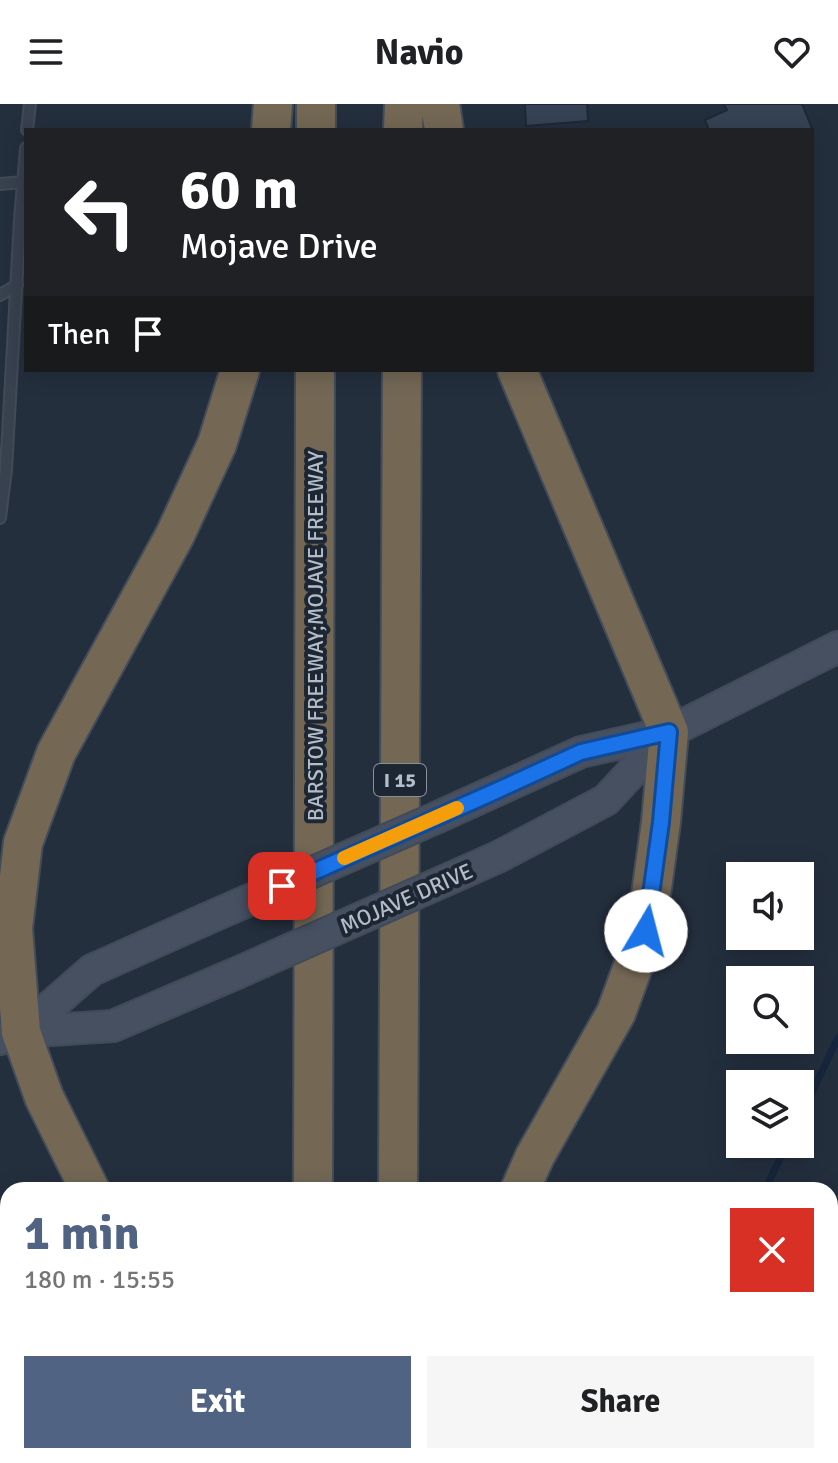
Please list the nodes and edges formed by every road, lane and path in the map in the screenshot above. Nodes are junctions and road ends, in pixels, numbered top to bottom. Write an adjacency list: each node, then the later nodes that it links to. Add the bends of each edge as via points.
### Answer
1 (30, 104): 6 (lane)
2 (273, 104): 7 (highway)
3 (316, 104): 8 (highway)
4 (404, 104): 9 (highway)
5 (440, 104): 10 (highway)
6 (27, 128)
7 (271, 128)
8 (316, 128)
9 (403, 128)
10 (444, 128)
11 (24, 171): 12 (lane)
12 (23, 182): 13 (lane); 14 (lane)
13 (0, 184)
14 (17, 285): 15 (lane); 20 (lane)
15 (0, 295)
16 (239, 372): 23 (highway, via 217,444 175,535 56,753 23,843 13,928)
17 (315, 372): 25 (highway, BARSTOW FREEWAY;MOJAVE FREEWAY)
18 (402, 372): 26 (highway, I 15)
19 (518, 372): 22 (highway)
20 (0, 518)
21 (838, 647): 22 (main road, MOJAVE DRIVE)
22 (669, 732): 23 (main road, MOJAVE DRIVE, bridge, via 581,752 92,970); 23 (main road, MOJAVE DRIVE, bridge, via 606,800 498,857 113,1026); 27 (highway, via 646,931 616,1013)
23 (11, 1035): 24 (highway)
24 (86, 1182)
25 (313, 1182)
26 (398, 1182)
27 (524, 1182)

